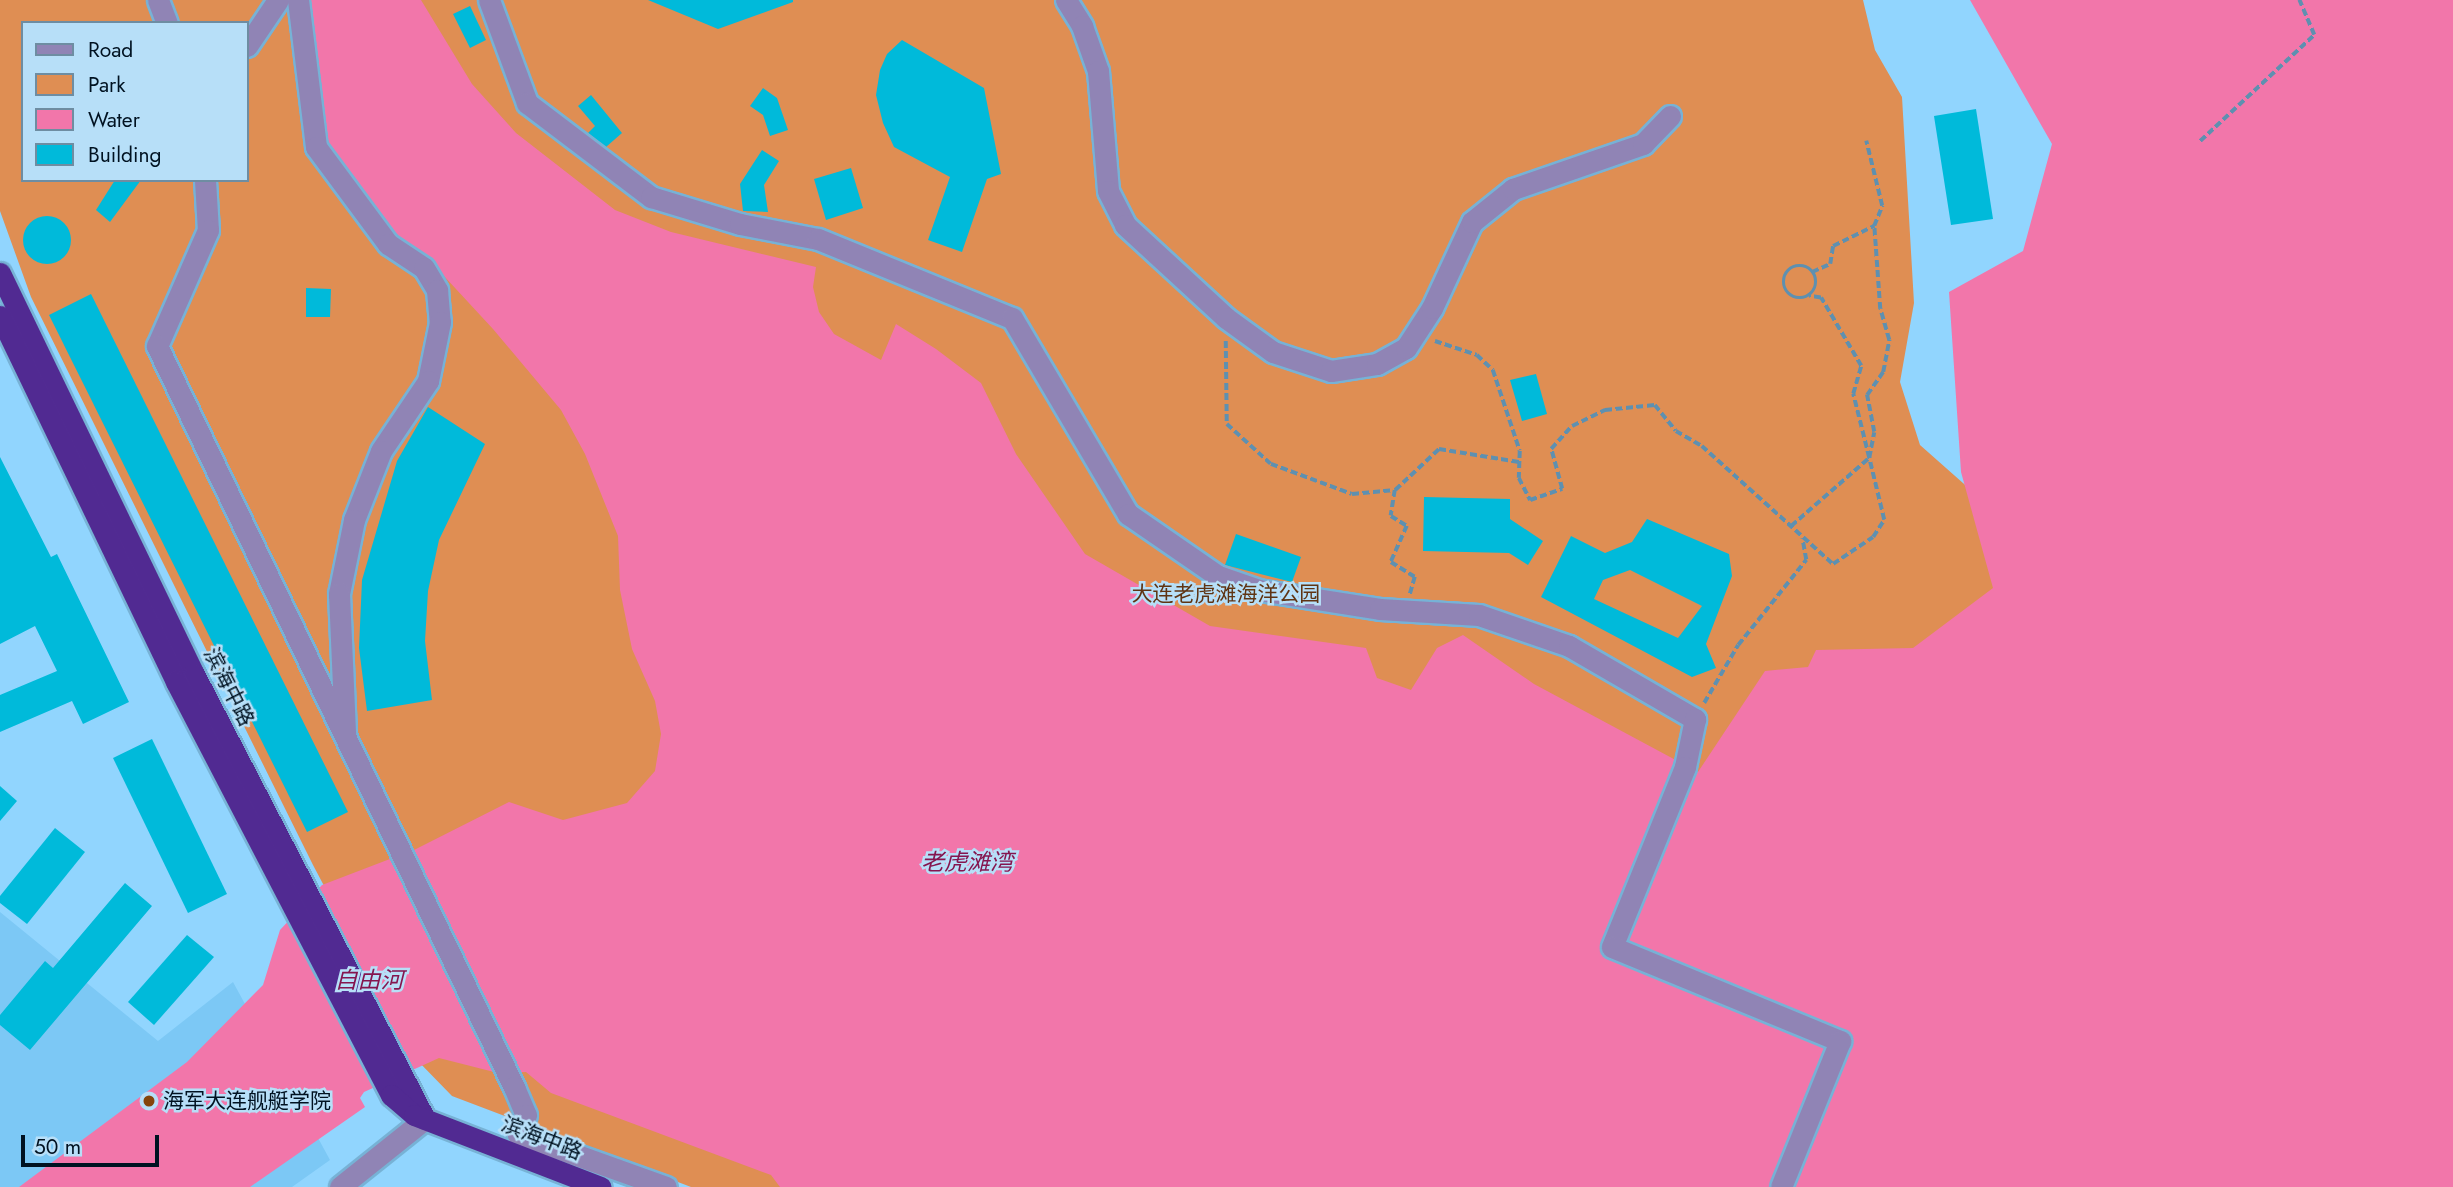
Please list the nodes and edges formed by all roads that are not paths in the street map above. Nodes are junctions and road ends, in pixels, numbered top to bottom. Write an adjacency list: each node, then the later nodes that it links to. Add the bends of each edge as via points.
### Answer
1 (158, 0): 6 (street)
2 (278, 0): 7 (street)
3 (299, 0): 12 (street, via 316,147 388,244 424,268 438,290 440,322 428,381 381,451 354,520 339,594)
4 (489, 0): 18 (street, via 527,103 651,197 740,224 818,239 1012,318 1128,514 1218,576 1259,590 1366,607 1479,615 1569,646 1695,719 1685,767 1612,947 1840,1041)
5 (1066, 0): 8 (street, via 1082,26 1098,71 1104,170 1114,208 1139,241 1226,318 1273,352 1331,371 1377,364 1406,348 1472,222 1513,189 1643,144)
6 (166, 21)
7 (248, 45)
8 (1670, 116)
9 (205, 182): 12 (street, via 208,230 157,346)
10 (0, 273): 13 (highway, 滨海中路)
11 (0, 316): 13 (highway, 滨海中路, via 176,682)
12 (346, 742): 17 (street, via 514,1087 526,1115 518,1134)
13 (297, 890): 14 (highway, 滨海中路, via 395,1082 397,1102)
14 (425, 1119): 15 (street); 16 (highway, 滨海中路)
15 (340, 1187)
16 (601, 1187)
17 (666, 1187)
18 (1781, 1187)

